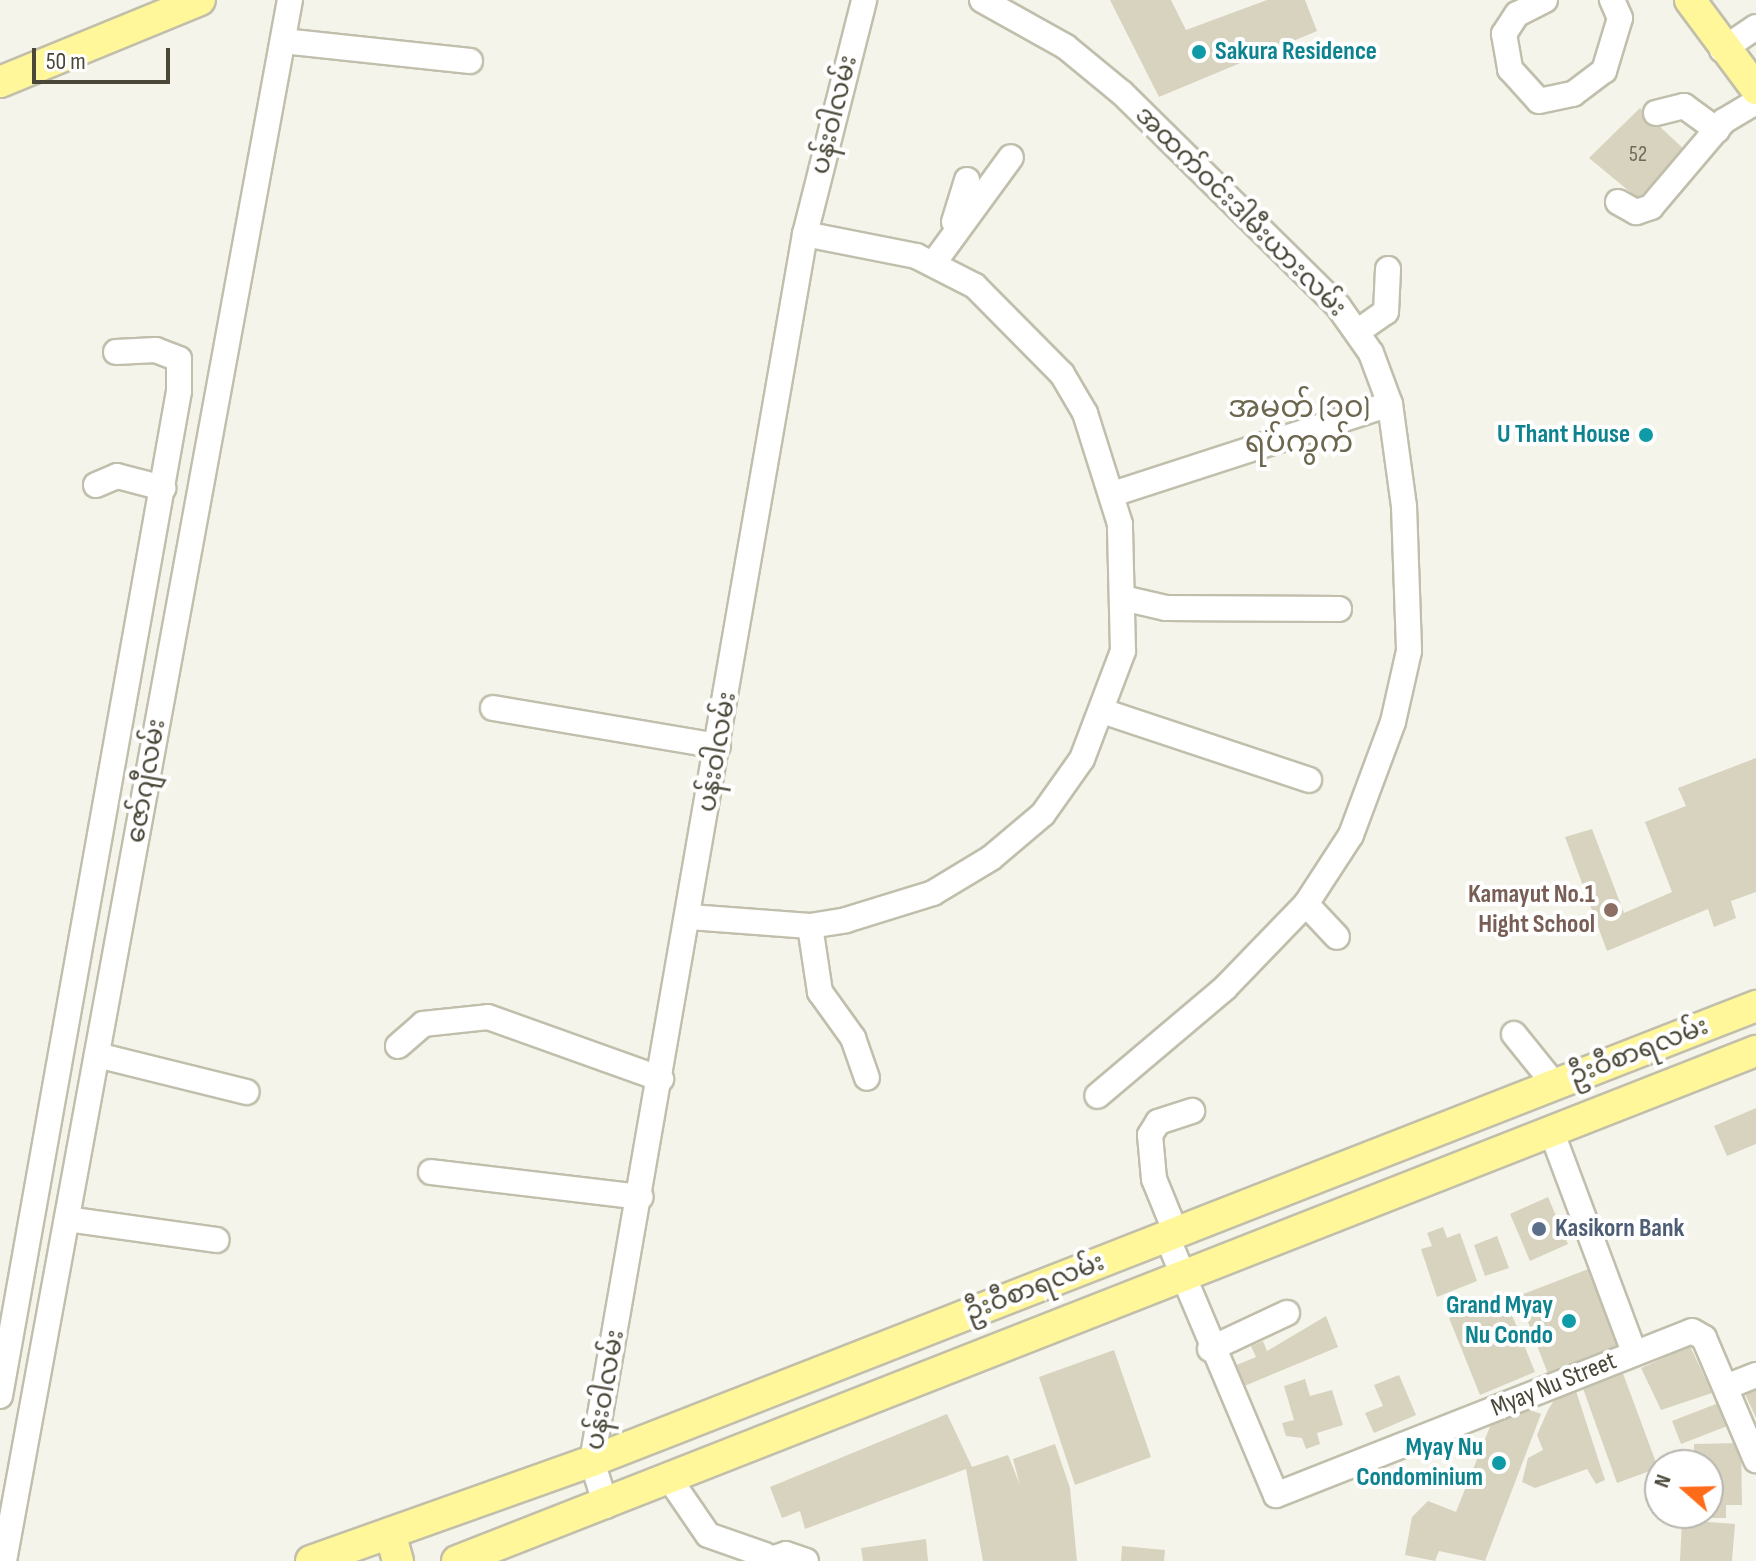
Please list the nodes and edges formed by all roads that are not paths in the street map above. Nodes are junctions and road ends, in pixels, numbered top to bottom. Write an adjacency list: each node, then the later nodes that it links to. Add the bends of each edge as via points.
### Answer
1 (200, 0): 8 (main road)
2 (290, 0): 10 (street, ဇော်ဂျီလမ်း)
3 (864, 0): 22 (street, ပန်းဝါလမ်း)
4 (982, 0): 25 (street, အထက်ဝင်းဒါမီးယားလမ်း, via 1066,47 1122,93)
5 (1545, 0): 6 (street, via 1517,14 1504,34 1510,69 1539,101 1573,94 1604,71 1620,18)
6 (1612, 0)
7 (1690, 0): 11 (main road)
8 (149, 12): 13 (main road)
9 (1756, 27): 11 (street)
10 (283, 41): 12 (street); 45 (street, ဇော်ဂျီလမ်း)
11 (1722, 50): 14 (main road)
12 (470, 61)
13 (0, 82)
14 (1756, 89)
15 (1756, 102): 17 (street)
16 (1656, 113): 17 (street, via 1684,106)
17 (1717, 130): 20 (street, via 1651,207 1636,212)
18 (1011, 157): 21 (street)
19 (967, 180): 21 (street)
20 (1618, 202)
21 (953, 229): 23 (street)
22 (805, 234): 23 (street); 35 (street, ပန်းဝါလမ်း)
23 (933, 264): 30 (street, via 975,286 1062,374 1085,413)
24 (1388, 269): 25 (street, via 1386,312)
25 (1357, 332): 27 (street, အထက်ဝင်းဒါမီးယားလမ်း)
26 (116, 352): 29 (street, via 156,350 179,359)
27 (1390, 404): 30 (street); 37 (street, အထက်ဝင်းဒါမီးယားလမ်း, via 1404,506 1409,651 1375,780 1351,835)
28 (96, 485): 29 (street, via 117,476)
29 (163, 488): 69 (street)
30 (1113, 494): 31 (street)
31 (1127, 599): 32 (street, via 1166,608); 34 (street, via 1123,651)
32 (1339, 609)
33 (493, 708): 35 (street)
34 (1105, 712): 36 (street); 39 (street, via 1043,814 991,858 933,893)
35 (718, 746): 38 (street, ပန်းဝါလမ်း)
36 (1309, 780)
37 (1306, 904): 40 (street); 50 (street, အထက်ဝင်းဒါမီးယားလမ်း, via 1225,988)
38 (690, 917): 39 (street); 47 (street, ပန်းဝါလမ်း)
39 (810, 926): 46 (street, via 820,992 853,1038)
40 (1337, 937)
41 (1756, 1006): 48 (main road, ဦးဝီစာရလမ်း)
42 (1514, 1034): 48 (street)
43 (398, 1046): 47 (street, via 423,1024 488,1017)
44 (1756, 1051): 52 (main road, ဦးဝီစာရလမ်း)
45 (97, 1055): 49 (street); 57 (street, ဇော်ဂျီလမ်း)
46 (867, 1078)
47 (661, 1079): 55 (street, ပန်းဝါလမ်း)
48 (1558, 1083): 52 (main road); 53 (main road, ဦးဝီစာရလမ်း)
49 (246, 1092)
50 (1097, 1096)
51 (1192, 1111): 58 (street, Myay Nu Street, via 1158,1122 1150,1135 1154,1179)
52 (1565, 1128): 56 (main road, ဦးဝီစာရလမ်း); 64 (street)
53 (1374, 1155): 56 (main road); 58 (main road, ဦးဝီစာရလမ်း)
54 (431, 1172): 55 (street)
55 (641, 1197): 72 (street, ပန်းဝါလမ်း)
56 (1392, 1198): 60 (main road, ဦးဝီစာရလမ်း)
57 (67, 1219): 59 (street); 77 (street, ဇော်ဂျီလမ်း)
58 (1172, 1235): 60 (street, Myay Nu Street); 61 (main road, ဦးဝီစာရလမ်း)
59 (217, 1240)
60 (1182, 1280): 63 (street, Myay Nu Street); 65 (main road, ဦးဝီစာရလမ်း)
61 (976, 1311): 65 (main road); 67 (main road, ဦးဝီစာရလမ်း)
62 (1287, 1313): 63 (street)
63 (1210, 1349): 64 (street, Myay Nu Street, via 1276,1495)
64 (1634, 1352): 68 (street, Myay Nu Street, via 1692,1331 1704,1338)
65 (991, 1356): 70 (main road, ဦးဝီစာရလမ်း)
66 (1756, 1375): 68 (street)
67 (789, 1384): 70 (main road); 72 (main road, ဦးဝီစာရလမ်း)
68 (1726, 1387): 71 (street, Myay Nu Street)
69 (0, 1396)
70 (806, 1428): 73 (main road, ဦးဝီစာရလမ်း)
71 (1756, 1460)
72 (592, 1461): 74 (street, ပန်းဝါလမ်း); 75 (main road, ဦးဝီစာရလမ်း)
73 (671, 1481): 74 (main road, ဦးဝီစာရလမ်း); 76 (street, via 708,1535)
74 (606, 1506): 79 (main road, ဦးဝီစာရလမ်း)
75 (394, 1547): 78 (main road, ဦးဝီစာရလမ်း)
76 (765, 1558): 80 (street)
77 (4, 1561)
78 (311, 1561)
79 (457, 1561)
80 (806, 1561)

